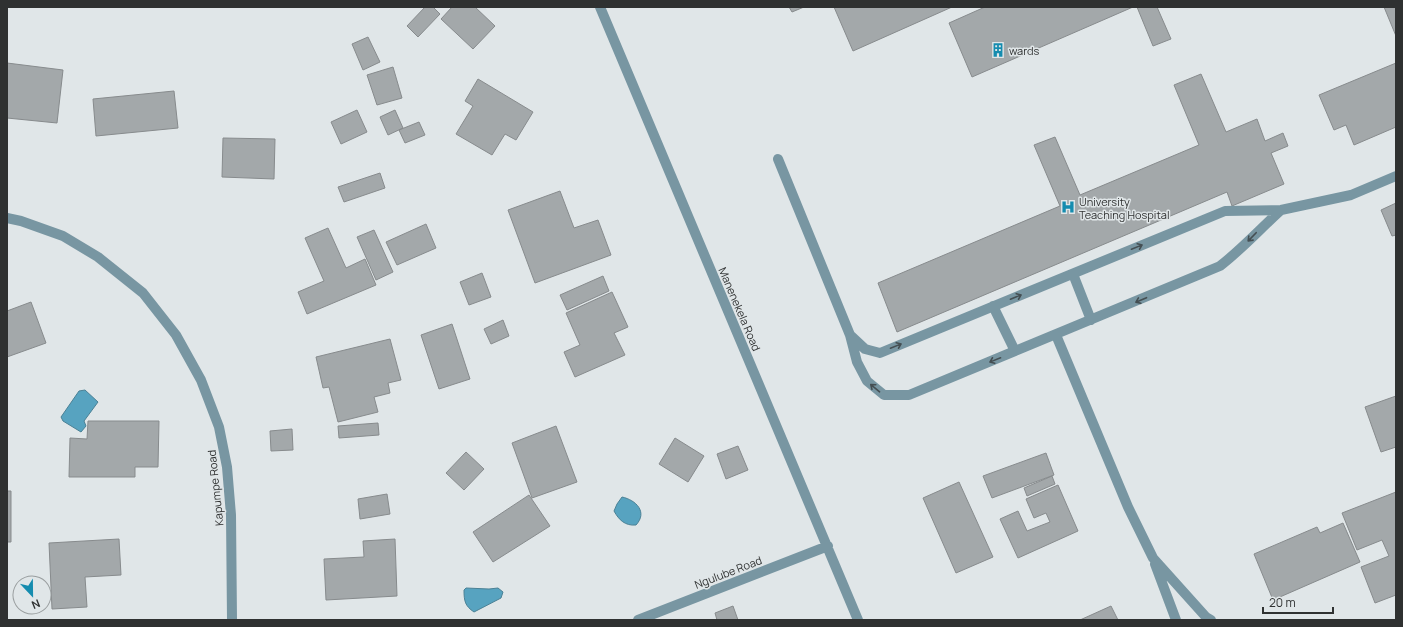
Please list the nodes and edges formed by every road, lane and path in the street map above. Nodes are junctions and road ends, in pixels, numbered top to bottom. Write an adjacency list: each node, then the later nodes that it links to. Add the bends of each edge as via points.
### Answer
1 (600, 7): 12 (street, Manenekela Road)
2 (778, 159): 9 (street)
3 (1396, 176): 4 (street, via 1351,195)
4 (1281, 210): 6 (street, one-way to 4, via 1225,211); 8 (street, one-way to 8, via 1220,266)
5 (7, 218): 14 (street, Kapumpe Road, via 62,236 98,257 143,293 176,335 202,380 219,427 227,467)
6 (1072, 274): 7 (street, one-way to 6); 8 (street)
7 (993, 306): 9 (street, one-way to 7, via 865,349 880,353); 11 (street)
8 (1091, 320): 10 (street)
9 (850, 335): 11 (street, one-way to 9, via 909,395 884,396 867,381 857,362)
10 (1056, 335): 11 (street); 13 (street, via 1125,500)
11 (1015, 352)
12 (828, 546): 15 (street, Ngulube Road); 16 (street, Manenekela Road)
13 (1153, 558): 17 (street); 18 (street)
14 (232, 620)
15 (638, 620)
16 (858, 620)
17 (1176, 620)
18 (1211, 620)

